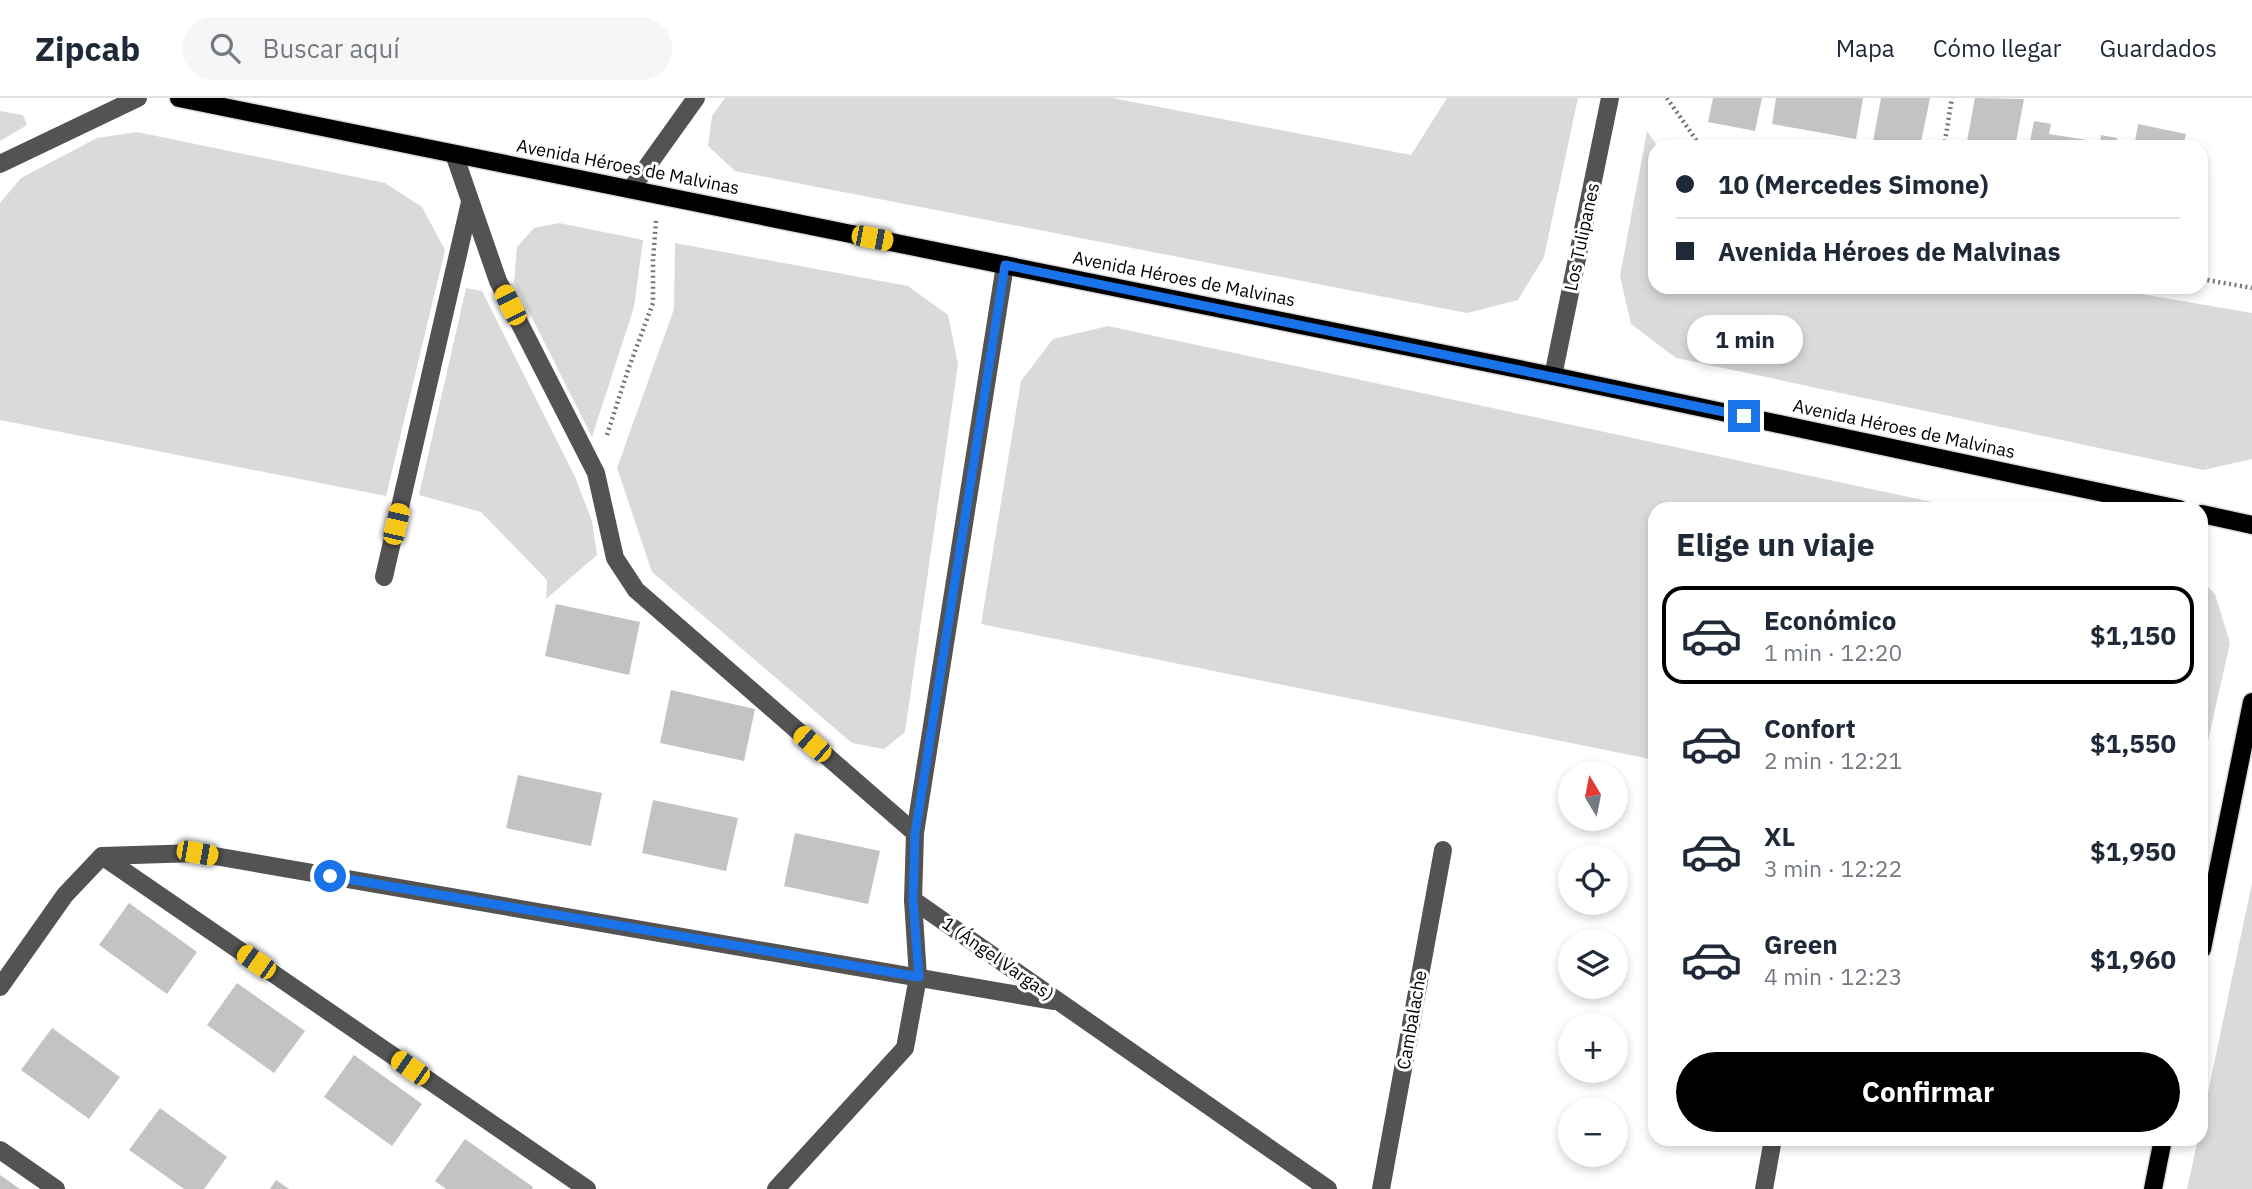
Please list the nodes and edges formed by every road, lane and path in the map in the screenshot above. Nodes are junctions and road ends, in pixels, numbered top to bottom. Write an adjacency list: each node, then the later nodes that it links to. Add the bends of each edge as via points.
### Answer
1 (138, 98): 10 (street)
2 (179, 98): 9 (main road, Avenida Héroes de Malvinas)
3 (696, 98): 11 (street)
4 (1610, 98): 17 (street, Los Tulipanes)
5 (1667, 98): 7 (path)
6 (1952, 98): 8 (path)
7 (1696, 140)
8 (1945, 140)
9 (454, 154): 11 (main road, Avenida Héroes de Malvinas); 13 (street)
10 (0, 164)
11 (631, 189): 12 (main road, Avenida Héroes de Malvinas)
12 (658, 195): 14 (main road, Avenida Héroes de Malvinas); 18 (path, via 653,303)
13 (470, 201): 18 (street, via 498,281); 22 (street)
14 (1005, 265): 17 (main road, Avenida Héroes de Malvinas); 24 (street)
15 (2208, 280): 16 (path)
16 (2252, 288)
17 (1553, 376): 19 (main road, Avenida Héroes de Malvinas)
18 (596, 472): 24 (street, via 615,558 636,590)
19 (2146, 502)
20 (2208, 515): 21 (main road)
21 (2252, 525)
22 (384, 578)
23 (2252, 702): 28 (main road)
24 (915, 834): 27 (street)
25 (1443, 850): 39 (street, Cambalache)
26 (102, 856): 29 (street, via 197,853); 30 (street, via 65,895); 36 (street)
27 (913, 900): 29 (street); 31 (street, 1 (Ángel Vargas))
28 (2208, 919)
29 (919, 977): 31 (street); 37 (street, via 905,1048)
30 (0, 987)
31 (1061, 1003): 38 (street, 1 (Ángel Vargas))
32 (1772, 1146): 40 (street)
33 (2162, 1146): 41 (main road)
34 (0, 1150): 35 (street)
35 (56, 1189)
36 (587, 1189)
37 (776, 1189)
38 (1328, 1189)
39 (1381, 1189)
40 (1764, 1189)
41 (2153, 1189)

